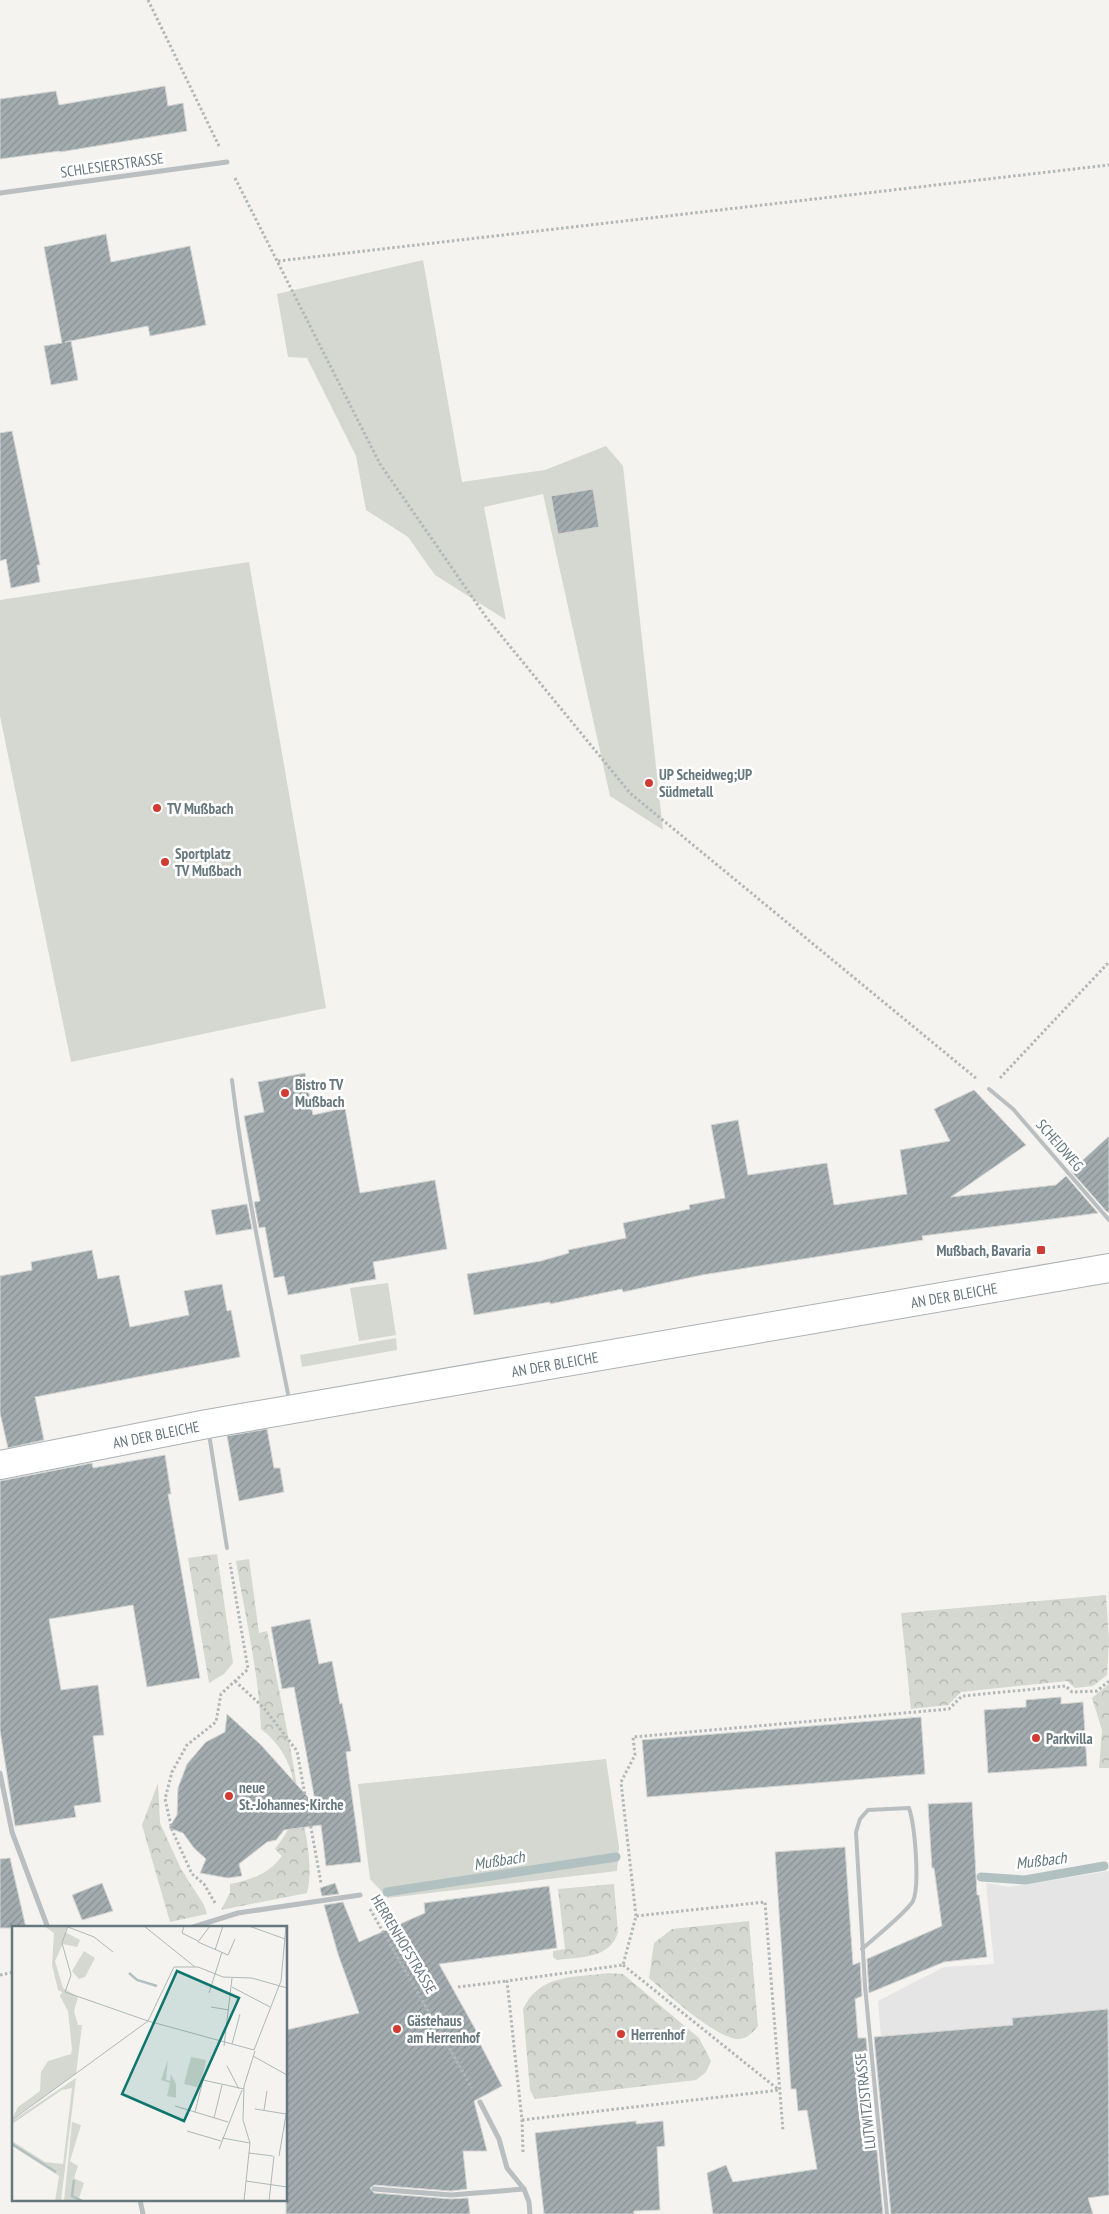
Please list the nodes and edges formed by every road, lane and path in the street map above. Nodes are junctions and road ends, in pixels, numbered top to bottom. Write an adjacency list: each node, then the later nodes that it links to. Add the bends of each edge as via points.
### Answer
1 (148, 0): 2 (path)
2 (227, 162): 4 (street, SCHLESIERSTRASSE); 5 (path)
3 (1109, 165): 5 (path)
4 (0, 193)
5 (278, 262): 8 (path, via 380,464 486,618 630,793)
6 (1109, 962): 8 (path)
7 (232, 1080): 11 (lane, via 261,1264)
8 (989, 1089): 9 (lane, SCHEIDWEG, via 1013,1109)
9 (1109, 1220)
10 (1109, 1268): 11 (main road, AN DER BLEICHE)
11 (291, 1411): 12 (main road, AN DER BLEICHE)
12 (207, 1424): 13 (main road, AN DER BLEICHE); 14 (lane)
13 (0, 1465)
14 (227, 1548): 15 (path, via 248,1669)
15 (235, 1681): 19 (path, via 264,1708 297,1751); 21 (path, via 221,1694 216,1722 187,1745 172,1772 165,1799 172,1830 192,1874 204,1884 216,1905)
16 (1109, 1681): 20 (path, via 1097,1691 1072,1692 1066,1686 962,1696 949,1709 633,1737 635,1755 621,1782)
17 (0, 1773): 22 (street, via 12,1832)
18 (360, 1895): 19 (street, HERRENHOFSTRASSE); 29 (path, HERRENHOFSTRASSE, via 380,1924)
19 (324, 1899): 21 (street, HERRENHOFSTRASSE)
20 (636, 1916): 25 (path); 28 (path, via 765,1902)
21 (218, 1918): 23 (street, HERRENHOFSTRASSE)
22 (47, 1926)
23 (196, 1926)
24 (862, 1949): 24 (lane, LUTWITZISTRASSE, via 912,1902 915,1890 914,1824 910,1808 868,1810 860,1819 856,1832); 35 (lane, LUTWITZISTRASSE)
25 (623, 1965): 26 (path); 28 (path)
26 (507, 1981): 27 (path); 30 (path)
27 (458, 1987)
28 (780, 2090): 30 (path); 31 (path)
29 (480, 2102): 33 (street, via 499,2139 507,2168)
30 (522, 2120): 33 (path)
31 (783, 2131)
32 (374, 2189): 33 (street, via 451,2195)
33 (524, 2189): 34 (street)
34 (530, 2214)
35 (887, 2214)

